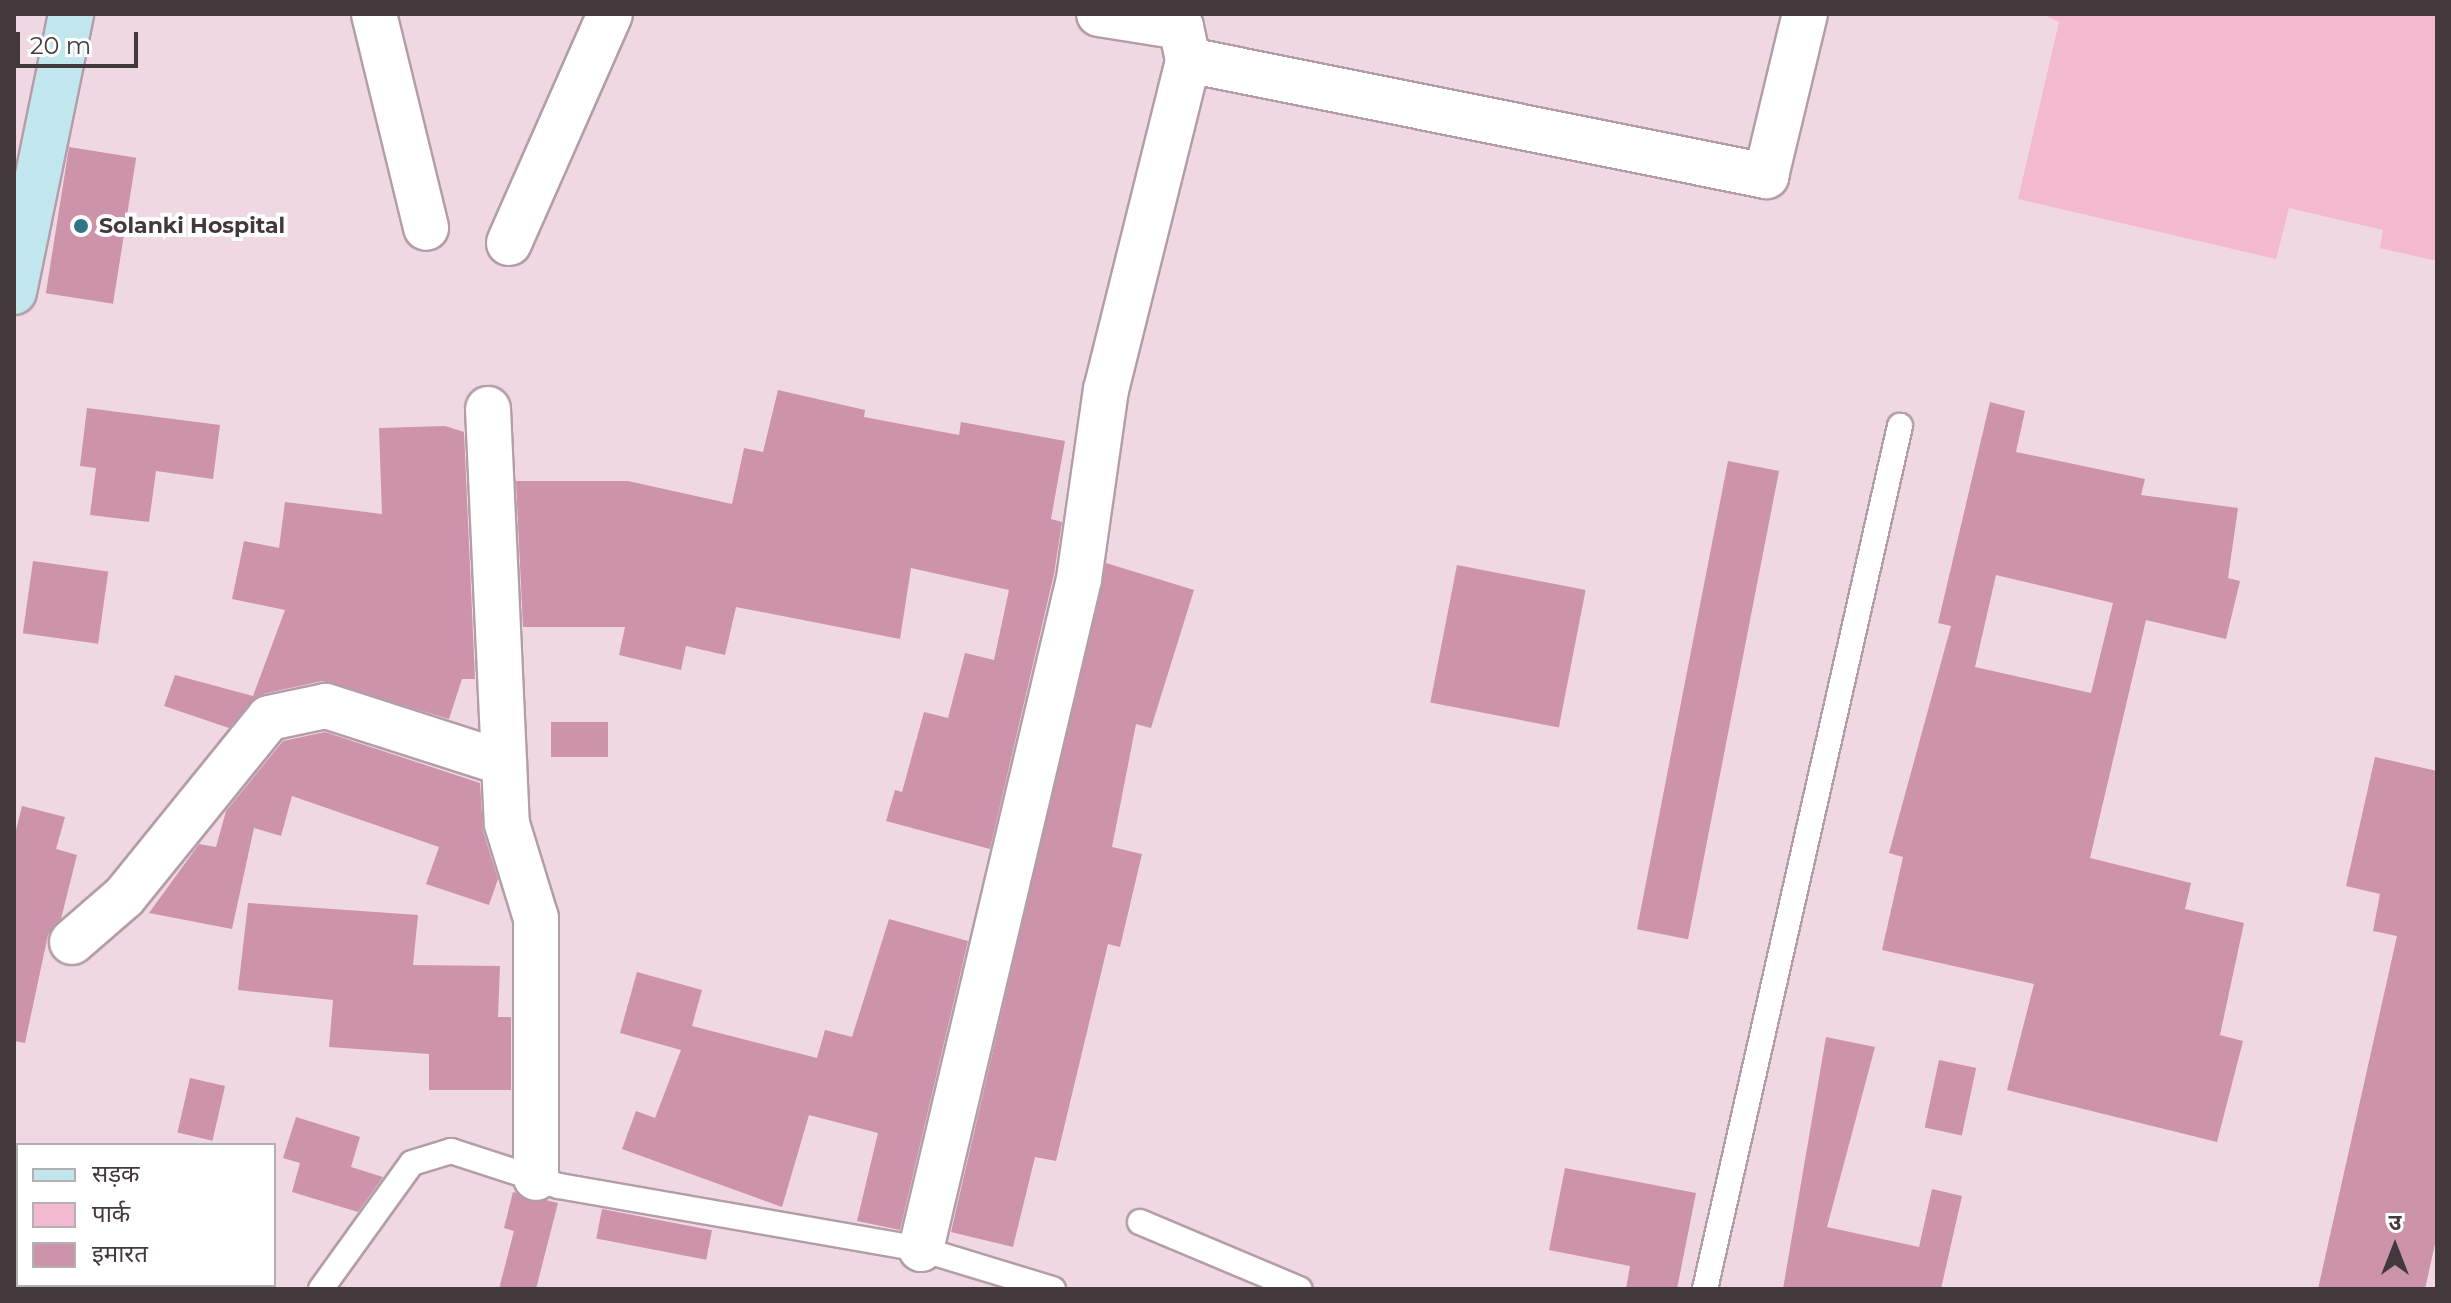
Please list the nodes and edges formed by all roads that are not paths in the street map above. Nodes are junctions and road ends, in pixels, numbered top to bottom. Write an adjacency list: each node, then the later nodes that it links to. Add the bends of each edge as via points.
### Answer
1 (71, 14): 9 (main road)
2 (374, 14): 7 (street)
3 (610, 14): 8 (street)
4 (1099, 14): 6 (street, via 1181,27)
5 (1805, 14): 6 (street, via 1766,176)
6 (1188, 60): 16 (street, via 1106,390 1079,579)
7 (426, 228)
8 (509, 243)
9 (14, 292)
10 (488, 409): 12 (street)
11 (1900, 426): 20 (lane)
12 (504, 763): 13 (street, via 326,706 269,718 124,897); 14 (street, via 507,824 536,918)
13 (72, 942)
14 (536, 1178): 16 (lane); 17 (lane, via 451,1151 412,1163)
15 (1140, 1222): 19 (lane)
16 (921, 1249): 18 (lane)
17 (321, 1289)
18 (1053, 1289)
19 (1299, 1289)
20 (1705, 1289)

